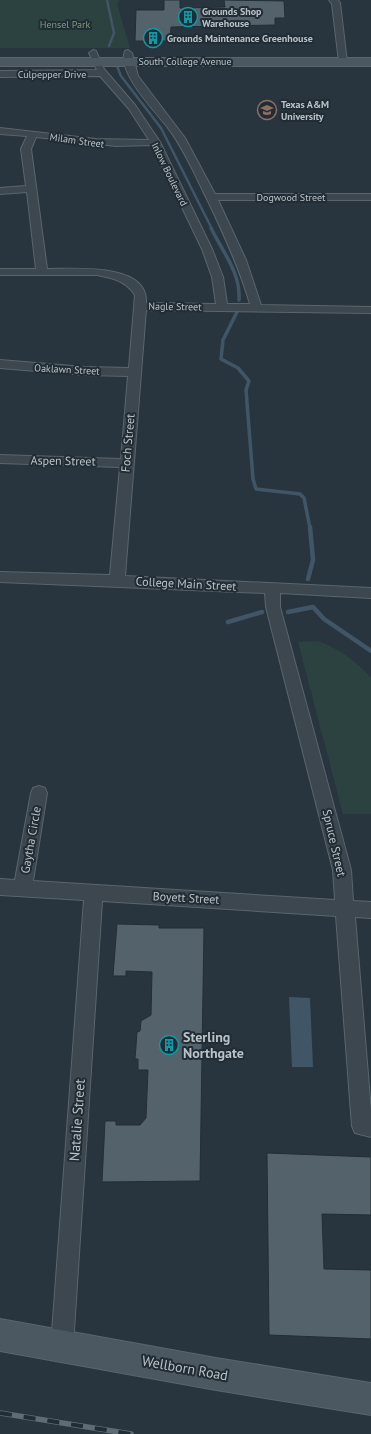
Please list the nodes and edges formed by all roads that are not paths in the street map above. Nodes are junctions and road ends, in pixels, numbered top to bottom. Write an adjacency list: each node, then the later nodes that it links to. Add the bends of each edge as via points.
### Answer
1 (332, 0): 6 (street, via 336,3)
2 (0, 53): 4 (main road, South College Avenue)
3 (371, 53): 6 (main road, South College Avenue)
4 (94, 57): 5 (main road, South College Avenue); 7 (main road, South College Avenue); 9 (street, Inlow Boulevard)
5 (128, 57): 6 (main road, South College Avenue); 16 (street, via 138,83 181,138)
6 (342, 58): 8 (main road, South College Avenue)
7 (0, 62)
8 (371, 62)
9 (104, 73): 10 (street, Culpepper Drive); 13 (street, Inlow Boulevard, via 138,115)
10 (0, 74)
11 (0, 131): 12 (street, Milam Street)
12 (33, 134): 13 (street, Milam Street, via 103,144); 14 (street, via 26,149)
13 (155, 142): 21 (street, Inlow Boulevard, via 214,263 221,288)
14 (30, 189): 15 (street); 19 (street)
15 (0, 191)
16 (211, 197): 17 (street, Dogwood Street); 22 (street, via 245,268)
17 (371, 197)
18 (0, 272): 19 (street, Nagle Street)
19 (42, 272): 20 (street, Nagle Street, via 97,272 125,278 136,285 141,295)
20 (140, 306): 21 (street, Nagle Street); 25 (street, Foch Street)
21 (222, 307): 22 (street, Nagle Street)
22 (256, 307): 23 (street, Nagle Street)
23 (371, 310)
24 (0, 364): 25 (street, Oaklawn Street)
25 (134, 372): 27 (street, Foch Street)
26 (0, 459): 27 (street, Aspen Street)
27 (127, 463): 29 (street, Foch Street)
28 (0, 576): 29 (street, College Main Street)
29 (117, 580): 30 (street, College Main Street)
30 (272, 589): 31 (street, College Main Street); 36 (street, Spruce Street, via 273,607 342,870)
31 (371, 593)
32 (39, 793): 34 (street, Gaytha Circle)
33 (0, 887): 34 (street, Boyett Street)
34 (23, 887): 35 (street, Boyett Street)
35 (93, 894): 36 (street, Boyett Street, via 217,899); 40 (street, Natalie Street)
36 (346, 909): 37 (street, Boyett Street); 38 (street, Spruce Street)
37 (371, 910)
38 (366, 1126)
39 (0, 1335): 40 (main road, Wellborn Road)
40 (62, 1346): 41 (main road, Wellborn Road)
41 (371, 1399)

